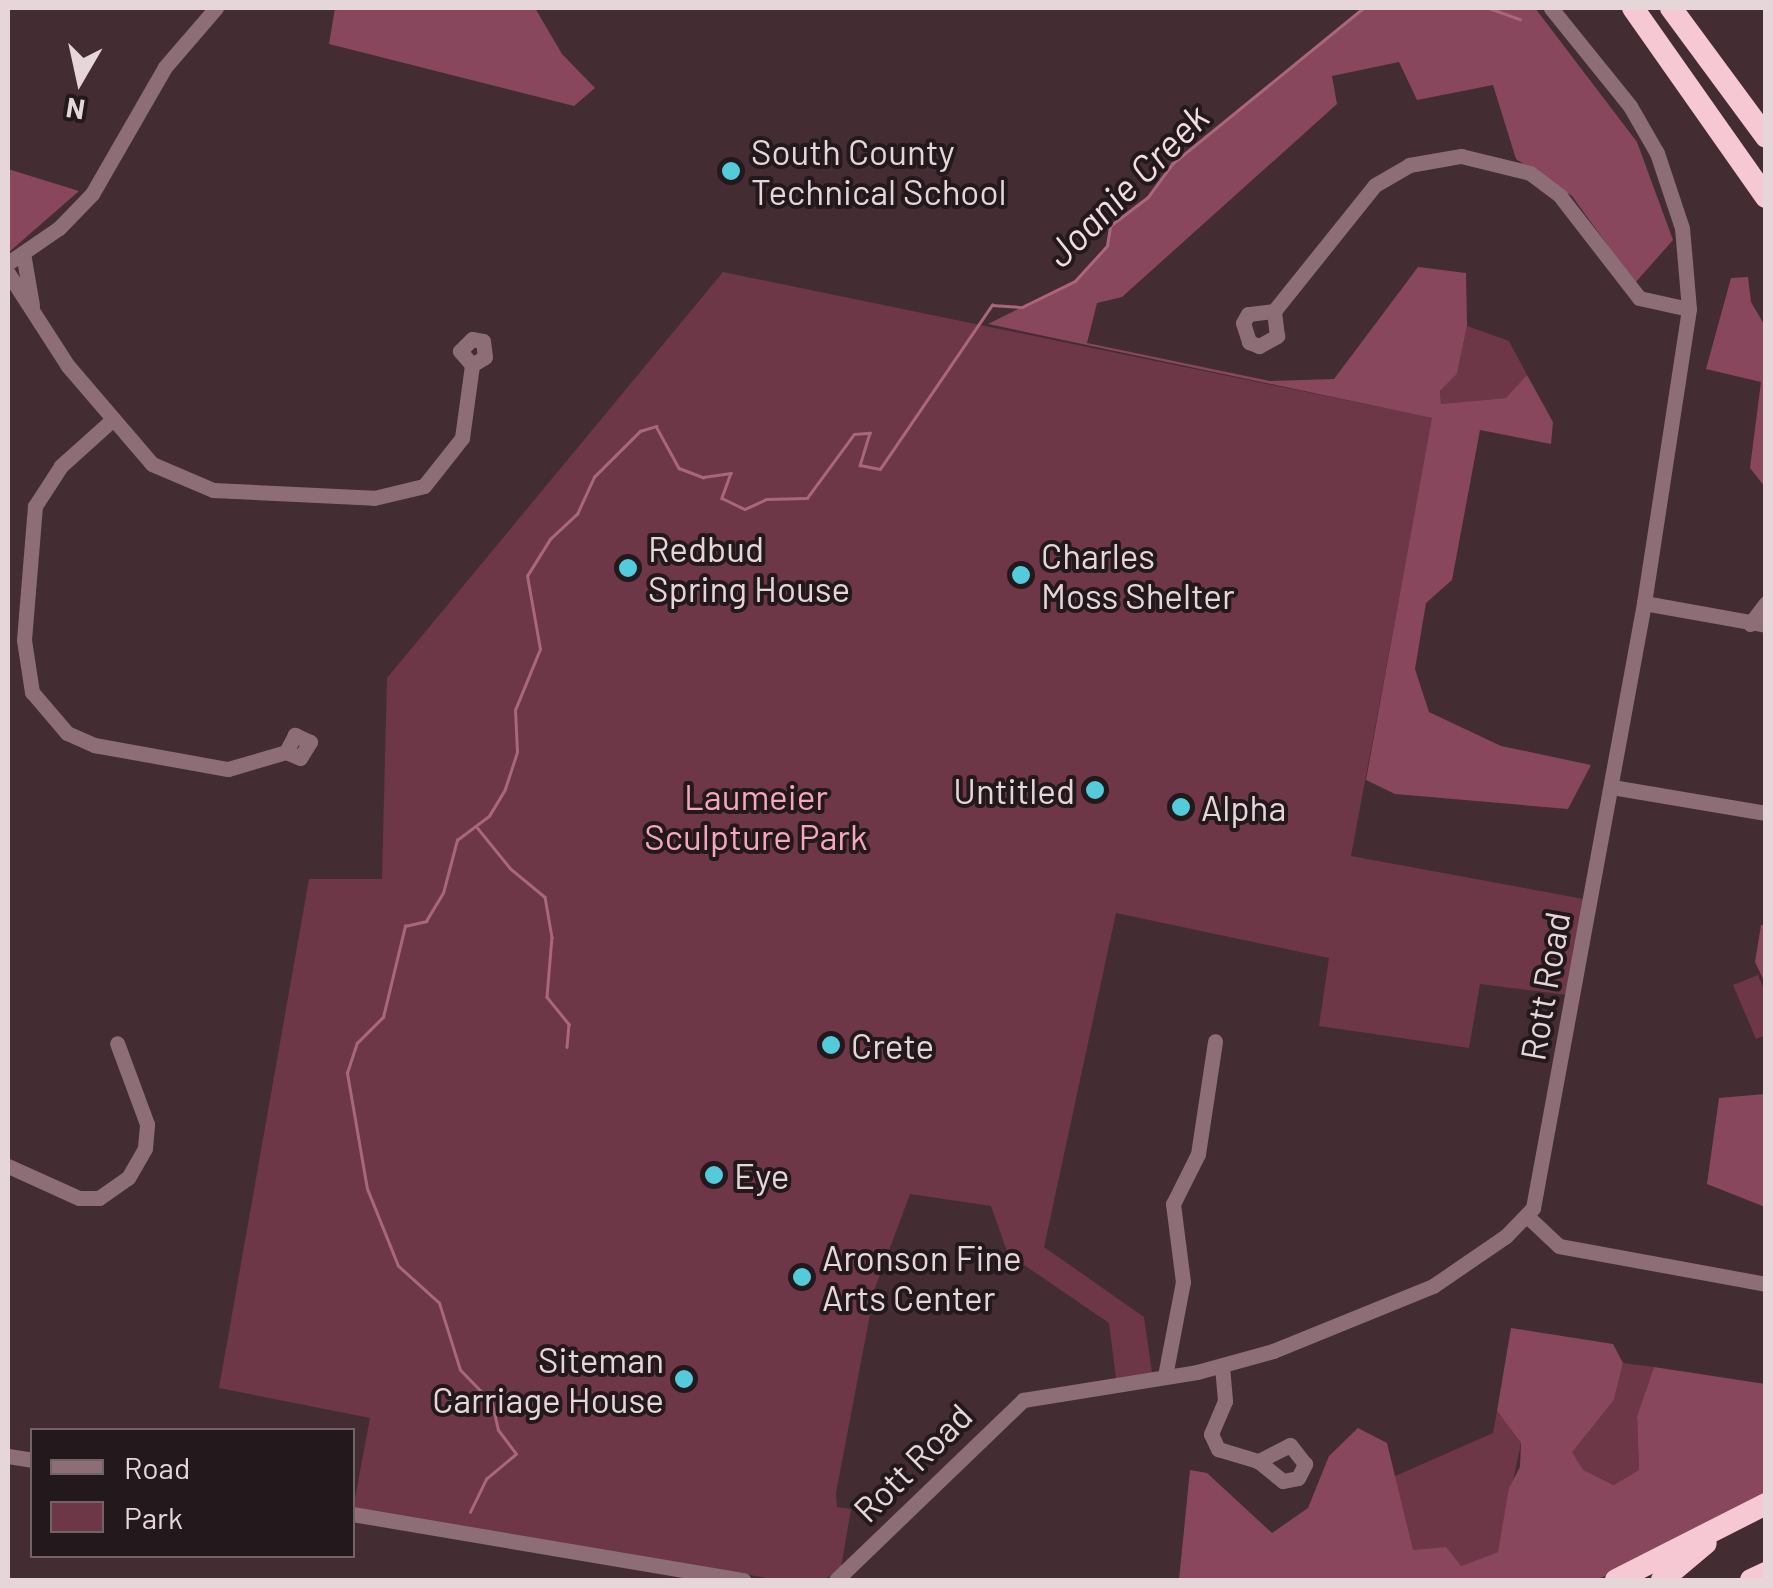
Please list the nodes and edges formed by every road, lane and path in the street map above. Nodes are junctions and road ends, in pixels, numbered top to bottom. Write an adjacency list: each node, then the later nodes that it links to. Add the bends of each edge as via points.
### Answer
1 (216, 8): 7 (street, via 165,66 92,194)
2 (1633, 8): 6 (highway)
3 (1672, 8): 5 (highway)
4 (1561, 11): 10 (street, Rott Road, via 1657,152 1682,228)
5 (1766, 137)
6 (1766, 196)
7 (23, 253): 8 (street); 11 (street)
8 (8, 263)
9 (8, 273): 11 (street)
10 (1689, 308): 12 (street, via 1638,298 1560,196 1530,173 1462,156 1409,165 1375,185); 16 (street, Rott Road)
11 (32, 309): 14 (street)
12 (1274, 311)
13 (472, 365): 14 (street, via 457,448 436,478 402,494 374,498 200,486 162,472)
14 (112, 420): 18 (street, via 60,466 34,506 24,640 32,692 67,732 94,745 228,768)
15 (1766, 602): 17 (street)
16 (1644, 603): 17 (street); 19 (street, Rott Road)
17 (1758, 624)
18 (286, 752)
19 (1612, 787): 20 (street); 24 (street, Rott Road)
20 (1766, 814)
21 (1215, 1041): 27 (street, via 1198,1154 1173,1204 1182,1282)
22 (118, 1043): 23 (street, via 147,1124 145,1148 128,1178 98,1198 79,1198)
23 (8, 1166)
24 (1528, 1216): 25 (street, via 1559,1246); 26 (street, Rott Road, via 1433,1286)
25 (1766, 1284)
26 (1222, 1366): 27 (street, Rott Road); 28 (street, via 1225,1401 1211,1434 1230,1457)
27 (1165, 1376): 33 (street, Rott Road, via 1062,1389 1012,1407)
28 (1258, 1461)
29 (1766, 1507): 34 (highway); 35 (highway, via 1694,1551)
30 (355, 1515): 32 (street)
31 (1766, 1573): 36 (highway)
32 (743, 1580)
33 (836, 1580)
34 (1616, 1580)
35 (1662, 1580)
36 (1751, 1580)

